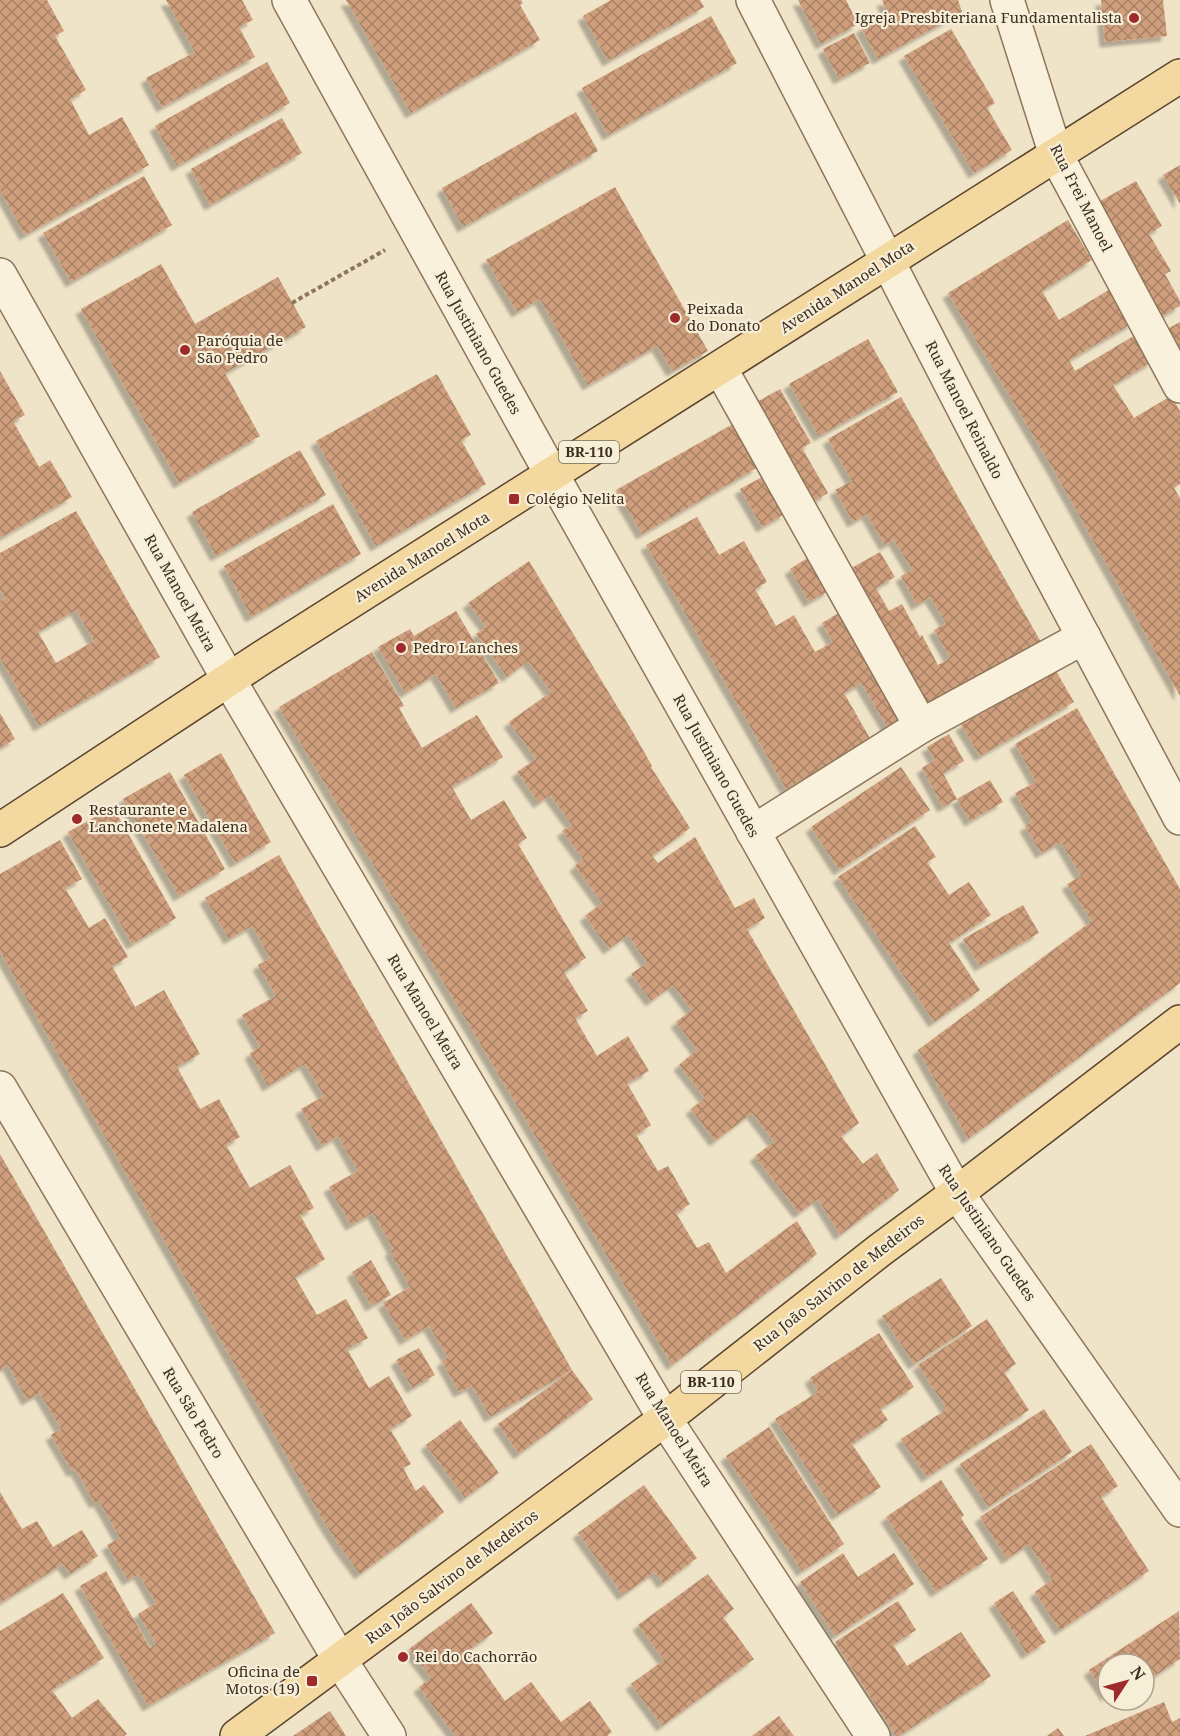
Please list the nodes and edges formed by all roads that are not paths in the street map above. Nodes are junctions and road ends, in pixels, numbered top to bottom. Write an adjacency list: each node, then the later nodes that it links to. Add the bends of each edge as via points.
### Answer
1 (289, 0): 10 (street, Rua Justiniano Guedes)
2 (753, 0): 6 (street, Rua Manoel Reinaldo)
3 (1006, 0): 5 (street, Rua Frei Manoel)
4 (1180, 76): 5 (main road, Avenida Manoel Mota / BR-110)
5 (1056, 155): 6 (main road, Avenida Manoel Mota / BR-110); 9 (street, Rua Frei Manoel)
6 (888, 261): 8 (main road, Avenida Manoel Mota / BR-110); 11 (street, Rua Manoel Reinaldo)
7 (0, 275): 12 (street, Rua Manoel Meira)
8 (720, 368): 10 (main road, Avenida Manoel Mota / BR-110); 13 (street)
9 (1180, 386)
10 (552, 475): 12 (main road, Avenida Manoel Mota / BR-110); 16 (street, Rua Justiniano Guedes)
11 (1084, 637): 13 (street); 14 (street, Rua Manoel Reinaldo)
12 (229, 680): 15 (main road, Avenida Manoel Mota / BR-110); 20 (street, Rua Manoel Meira)
13 (921, 726): 16 (street)
14 (1180, 818)
15 (0, 830)
16 (753, 832): 19 (street, Rua Justiniano Guedes)
17 (1180, 1022): 19 (main road, Rua João Salvino de Medeiros / BR-110)
18 (0, 1088): 22 (street, Rua São Pedro)
19 (957, 1193): 20 (main road, Rua João Salvino de Medeiros / BR-110); 21 (street, Rua Justiniano Guedes)
20 (665, 1419): 22 (main road, Rua João Salvino de Medeiros / BR-110); 25 (street, Rua Manoel Meira)
21 (1180, 1510)
22 (340, 1660): 23 (main road, Rua João Salvino de Medeiros / BR-110); 24 (street, Rua São Pedro)
23 (237, 1736)
24 (389, 1736)
25 (873, 1736)

